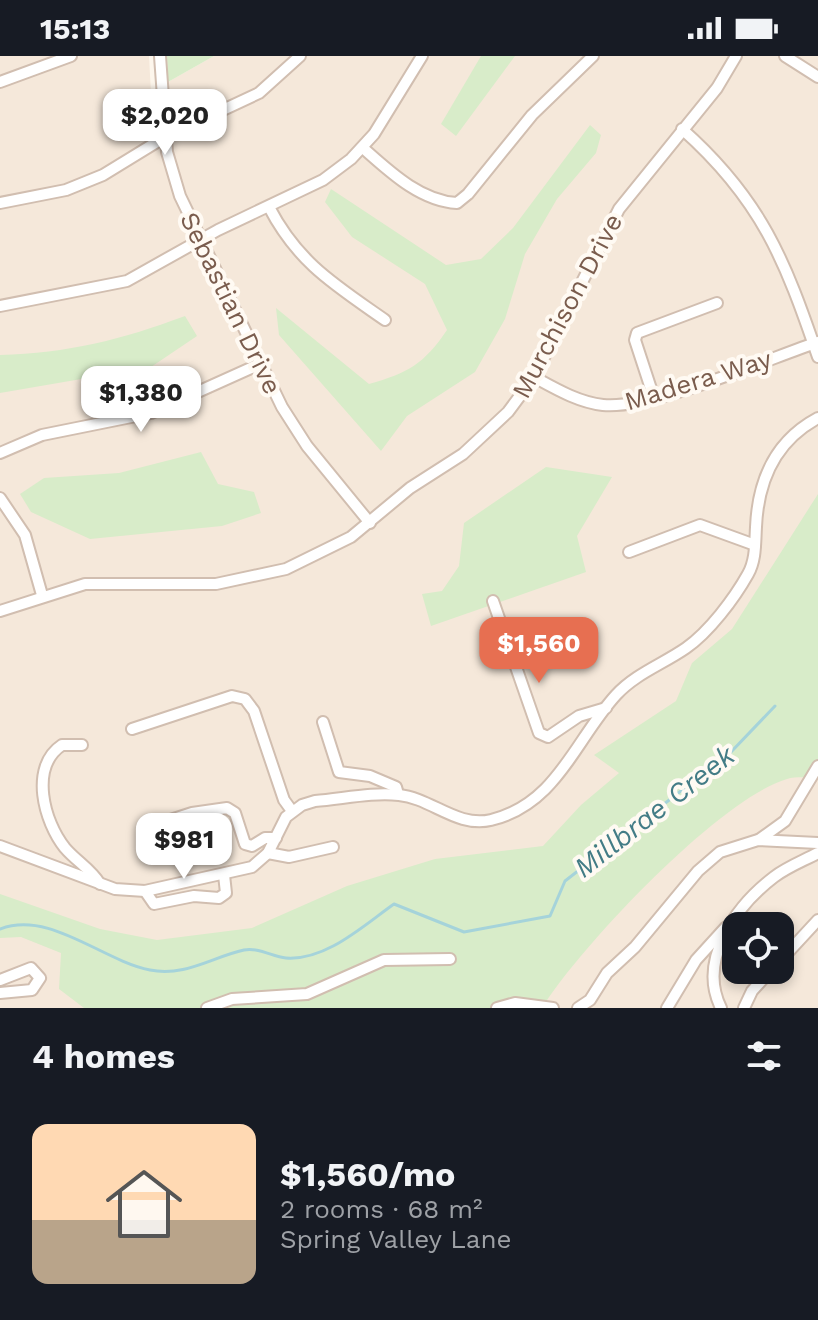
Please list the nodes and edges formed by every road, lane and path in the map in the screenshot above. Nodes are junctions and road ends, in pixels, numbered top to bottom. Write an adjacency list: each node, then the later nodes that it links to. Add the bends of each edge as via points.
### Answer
1 (71, 56): 9 (street)
2 (160, 56): 11 (street, Sebastian Drive)
3 (300, 56): 11 (street, via 259,93)
4 (422, 56): 12 (street)
5 (593, 56): 12 (street, via 532,115 457,203 407,183)
6 (736, 56): 10 (street, Murchison Drive)
7 (785, 56): 8 (street)
8 (818, 77)
9 (0, 82)
10 (682, 129): 19 (street, via 726,171 759,215 782,255); 22 (street, Murchison Drive, via 619,209)
11 (165, 137): 13 (street, via 85,184); 15 (street, Sebastian Drive, via 175,183)
12 (363, 148): 14 (street, via 323,180)
13 (0, 203)
14 (269, 207): 15 (street); 18 (street, via 287,240 314,270)
15 (201, 240): 17 (street, via 127,281); 21 (street, Sebastian Drive)
16 (717, 303): 23 (street, via 635,336)
17 (0, 306)
18 (385, 320)
19 (816, 343): 20 (street); 23 (street, Madera Way)
20 (818, 357)
21 (260, 364): 25 (street, via 151,413 42,435); 27 (street, Sebastian Drive, via 295,428)
22 (534, 377): 23 (street, Madera Way, via 596,404); 27 (street, Murchison Drive, via 479,442 410,488)
23 (654, 398)
24 (818, 418): 28 (street, via 793,434 772,459 759,496)
25 (0, 453)
26 (0, 498): 30 (street, via 25,535)
27 (370, 523): 30 (street, Murchison Drive, via 331,549 264,576 216,584 107,582)
28 (755, 545): 29 (street, via 700,525); 33 (street, via 750,571 702,633 627,685)
29 (629, 552)
30 (42, 595): 32 (street, Murchison Drive)
31 (493, 601): 33 (street, via 539,733 548,737 579,716)
32 (0, 611)
33 (606, 708): 38 (street, via 558,777 516,811 472,821)
34 (323, 722): 38 (street, via 339,772 378,779 396,787)
35 (132, 729): 39 (street, via 232,696 245,699)
36 (82, 745): 49 (street, via 62,745 49,757 46,809 55,834)
37 (818, 766): 42 (street, via 785,821)
38 (398, 794): 39 (street, via 315,801)
39 (292, 811): 41 (street)
40 (152, 826): 41 (street, via 227,808 235,813 245,844)
41 (276, 838): 46 (street)
42 (758, 840): 43 (street); 63 (street, via 733,846 708,861)
43 (818, 843)
44 (0, 846): 49 (street)
45 (333, 847): 46 (street, via 289,857)
46 (268, 853): 48 (street, via 252,867)
47 (818, 853): 51 (street, via 775,876)
48 (224, 875): 50 (street); 50 (street, via 223,897 154,904)
49 (100, 884): 50 (street)
50 (145, 891)
51 (740, 912)
52 (818, 920): 54 (street)
53 (722, 931): 64 (street)
54 (794, 946)
55 (722, 947): 65 (street, via 713,970)
56 (450, 959): 60 (street, via 384,960 307,994 232,999)
57 (0, 980): 59 (street, via 31,968 40,978 32,990)
58 (758, 984): 66 (street)
59 (0, 993)
60 (207, 1008)
61 (497, 1008): 62 (street, via 515,1003)
62 (553, 1008)
63 (578, 1008)
64 (667, 1008)
65 (721, 1008)
66 (744, 1008)

